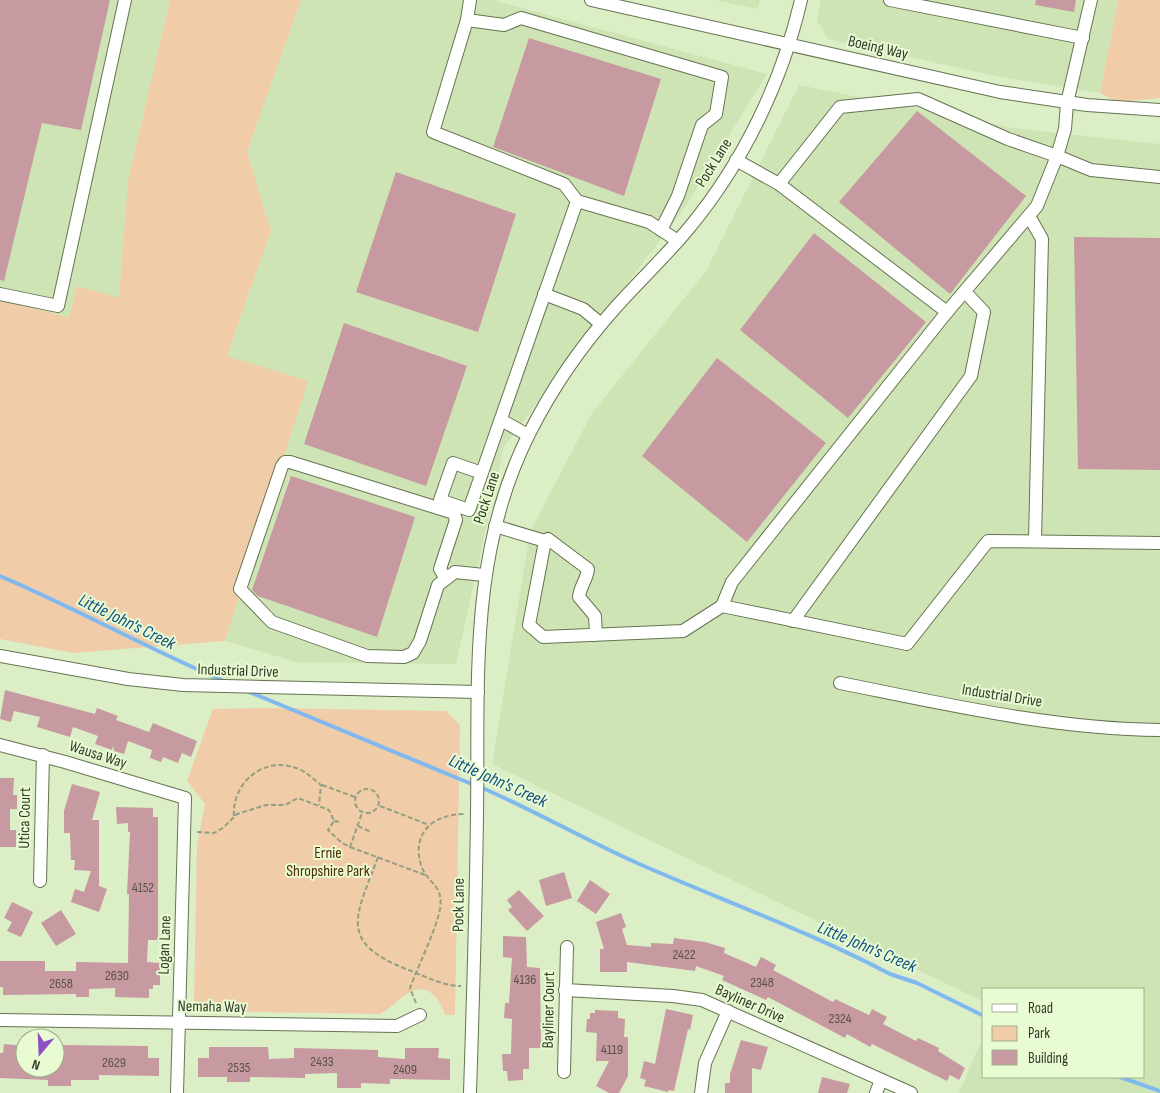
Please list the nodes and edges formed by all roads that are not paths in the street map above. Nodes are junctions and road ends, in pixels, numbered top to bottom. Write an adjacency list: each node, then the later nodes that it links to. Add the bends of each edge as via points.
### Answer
1 (125, 0): 21 (street, via 58,306)
2 (470, 0): 7 (street)
3 (594, 0): 9 (street, Boeing Way)
4 (800, 0): 9 (street, Pock Lane)
5 (890, 0): 8 (street)
6 (1091, 0): 8 (street)
7 (467, 20): 16 (street, via 433,132 564,184); 18 (street, via 504,25 521,18 722,77 716,114 702,125 678,196)
8 (1083, 38): 10 (street)
9 (789, 44): 10 (street, Boeing Way, via 1000,92); 13 (street, Pock Lane, via 772,90)
10 (1068, 103): 11 (street, Boeing Way); 12 (street)
11 (1160, 110)
12 (1057, 156): 14 (street, via 1091,170); 15 (street, via 1008,139 918,99 886,101 840,107); 17 (street, via 1037,206)
13 (736, 160): 15 (street); 19 (street, Pock Lane, via 715,194)
14 (1160, 178)
15 (779, 184): 23 (street)
16 (576, 201): 18 (street, via 649,222); 22 (street)
17 (1029, 216): 20 (street); 29 (street, via 1042,239)
18 (661, 230): 19 (street)
19 (678, 241): 24 (street, Pock Lane)
20 (965, 292): 23 (street); 35 (street, via 984,312 971,376)
21 (0, 294)
22 (544, 294): 24 (street, via 583,309); 25 (street)
23 (947, 312): 34 (street, via 732,582)
24 (601, 324): 26 (street, Pock Lane, via 566,372)
25 (501, 420): 26 (street); 27 (street)
26 (528, 435): 28 (street, Pock Lane, via 503,496)
27 (482, 473)
28 (495, 526): 30 (street); 32 (street, Pock Lane)
29 (1035, 540): 31 (street); 35 (street, via 988,541 907,644)
30 (545, 541): 36 (street, via 548,538 552,540 588,569 579,597 595,616); 36 (street, via 529,625 543,637)
31 (1160, 543)
32 (484, 575): 33 (street, via 462,571); 39 (street, Pock Lane, via 478,633)
33 (446, 579): 33 (street, via 438,585 420,641 413,653 404,657 367,656 272,622 240,589 285,462 454,513 456,520 440,569)
34 (722, 606): 35 (street); 36 (street, via 683,631)
35 (794, 621)
36 (596, 635)
37 (0, 656): 39 (street, Industrial Drive, via 119,678 183,685)
38 (840, 683): 40 (street, Industrial Drive, via 985,712 1129,730)
39 (478, 692): 54 (street, Pock Lane)
40 (1160, 730)
41 (0, 745): 42 (street, Wausa Way)
42 (43, 755): 43 (street, Wausa Way); 44 (street, Utica Court)
43 (185, 798): 50 (street, Logan Lane)
44 (40, 881)
45 (567, 948): 46 (street, Bayliner Court)
46 (565, 990): 47 (street, Bayliner Drive, via 688,997); 51 (street, Bayliner Court)
47 (728, 1011): 52 (street, Bayliner Drive); 55 (street, via 705,1063)
48 (420, 1015): 50 (street, Nemaha Way, via 397,1026)
49 (0, 1020): 50 (street, Nemaha Way)
50 (179, 1022): 53 (street, Logan Lane)
51 (564, 1072)
52 (881, 1080): 56 (street); 57 (street, Bayliner Drive)
53 (177, 1093)
54 (470, 1093)
55 (701, 1093)
56 (876, 1093)
57 (911, 1093)

